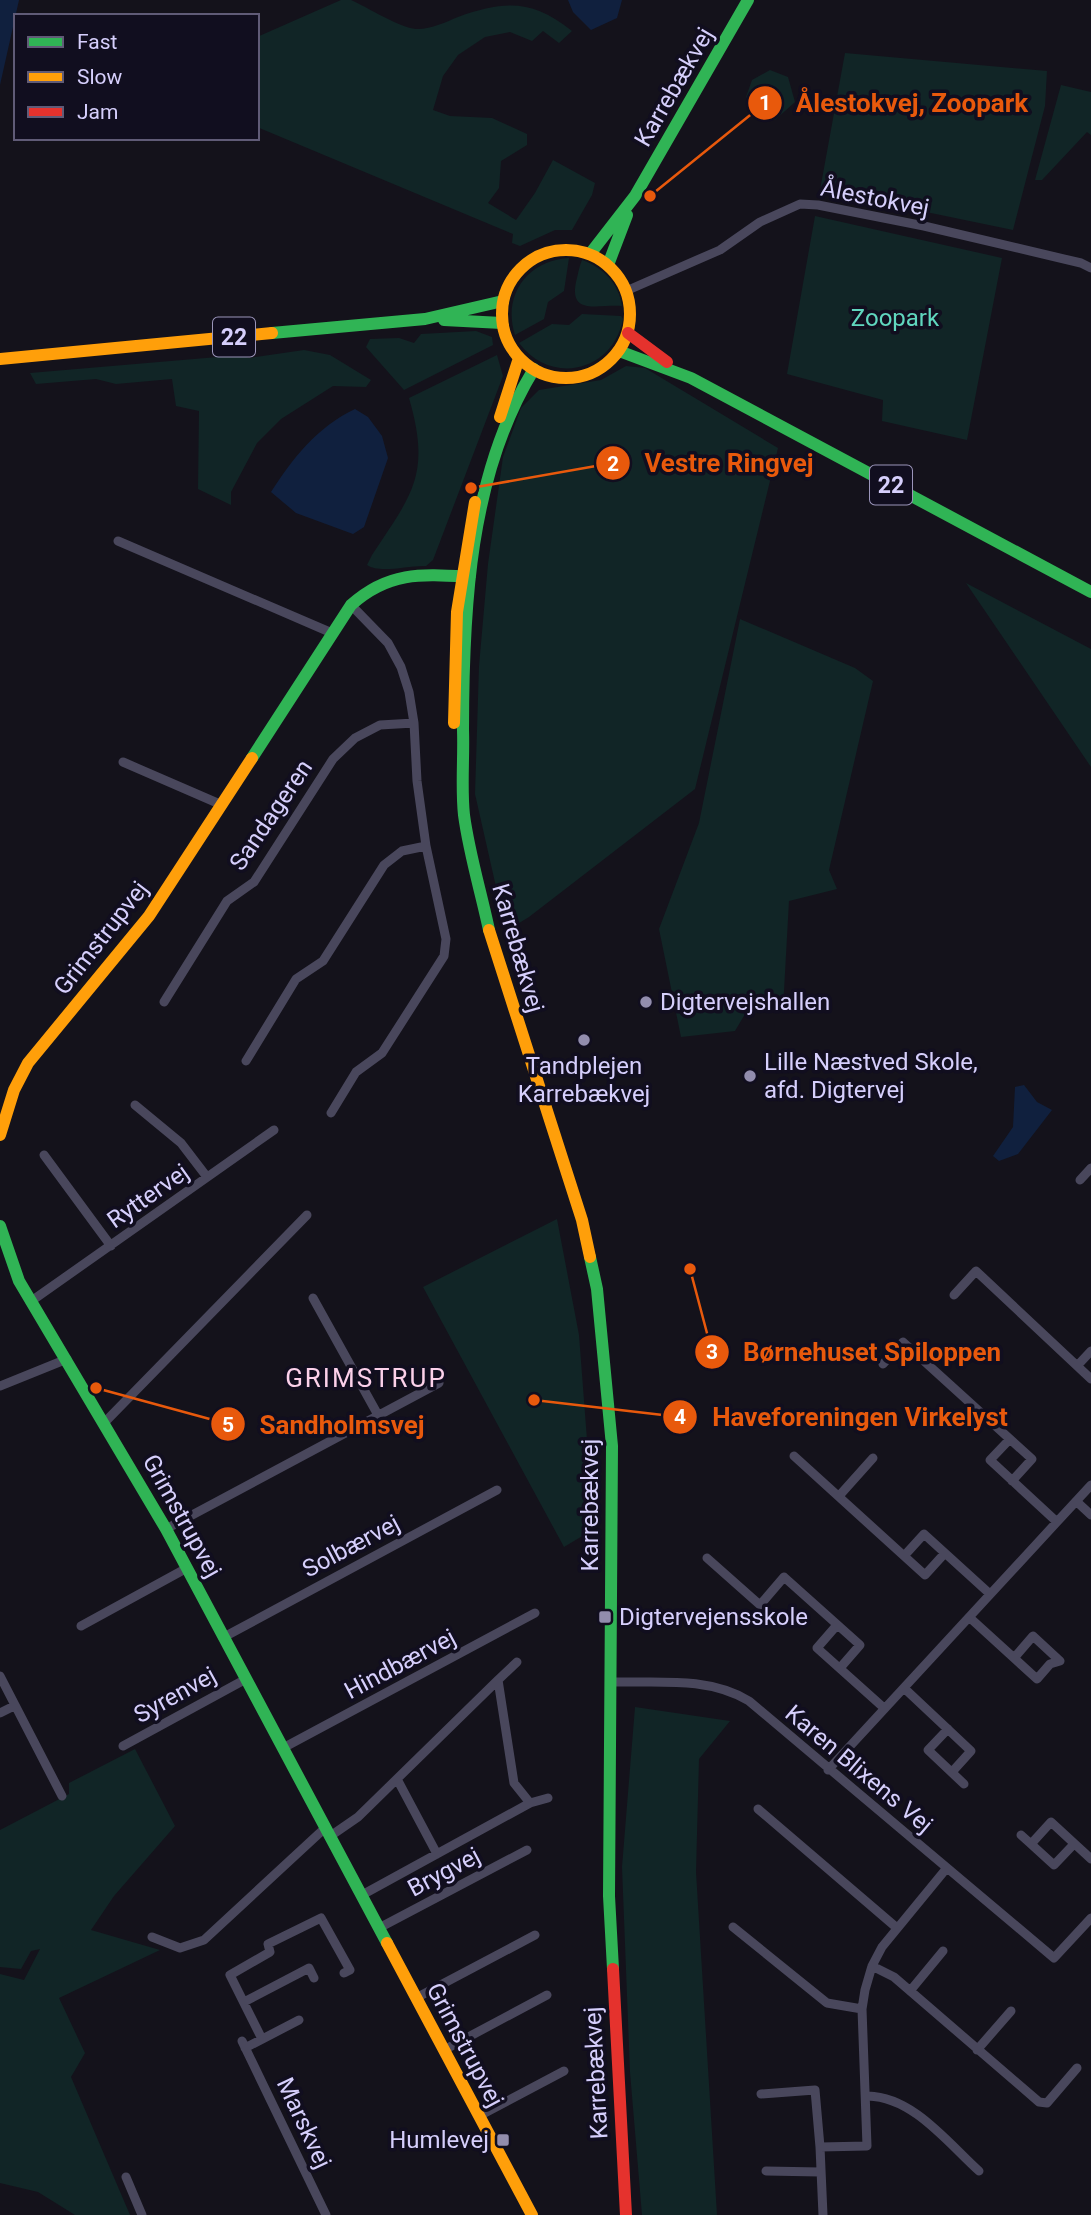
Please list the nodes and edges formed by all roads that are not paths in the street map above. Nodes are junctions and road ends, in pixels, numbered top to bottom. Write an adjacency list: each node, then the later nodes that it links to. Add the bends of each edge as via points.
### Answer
1 (748, 0): 2 (street, Karrebækvej)
2 (635, 195): 3 (street, Karrebækvej); 4 (street, Karrebækvej)
3 (590, 254): 4 (street); 7 (street, via 563,249 536,257 514,275)
4 (608, 265): 6 (street)
5 (1091, 268): 6 (street, Ålestokvej, via 924,226 800,204 760,222 720,250)
6 (626, 291): 10 (street, via 631,312)
7 (503, 301): 8 (street, 22); 9 (street)
8 (425, 319): 9 (street, 22); 13 (street, 22)
9 (502, 323): 12 (street)
10 (628, 333): 11 (street); 15 (street, 22)
11 (619, 351): 14 (street, via 599,369 573,378); 15 (street, 22)
12 (519, 358): 14 (street); 17 (street, Karrebækvej, via 478,489)
13 (0, 359)
14 (534, 369): 17 (street, Karrebækvej, via 512,405 496,451)
15 (691, 378): 18 (street, 22)
16 (118, 541): 20 (street)
17 (465, 577): 19 (street, Grimstrupvej, via 418,574 383,581 365,590); 24 (street, Karrebækvej); 24 (street, Karrebækvej, via 453,648 454,733)
18 (1091, 592)
19 (351, 605): 20 (street, Grimstrupvej); 21 (street, via 388,643 401,667)
20 (332, 633): 23 (street, Grimstrupvej)
21 (414, 723): 25 (street); 26 (street, Sandageren, via 380,725 355,738 333,760 254,882 227,901)
22 (124, 762): 23 (street)
23 (222, 805): 30 (street, Grimstrupvej, via 149,916 28,1063)
24 (464, 814): 78 (street, Karrebækvej, via 493,946 582,1220 597,1289 612,1446)
25 (426, 846): 27 (street, via 402,851 384,865 323,961 296,979); 29 (street, via 446,939 444,956 382,1053 356,1072)
26 (164, 1002)
27 (246, 1061)
28 (135, 1105): 34 (street, Ryttervej, via 181,1143)
29 (331, 1113)
30 (1, 1126)
31 (274, 1130): 34 (street, Ryttervej)
32 (44, 1154): 38 (street, Ryttervej)
33 (1091, 1168): 35 (street)
34 (207, 1177): 38 (street, Ryttervej)
35 (1080, 1180)
36 (307, 1215): 50 (street)
37 (0, 1226): 41 (street, Grimstrupvej)
38 (111, 1246): 41 (street, Ryttervej)
39 (954, 1295): 45 (street, via 976,1271)
40 (313, 1298): 49 (street)
41 (30, 1302): 43 (street, Grimstrupvej)
42 (1091, 1351): 45 (street)
43 (67, 1359): 48 (street); 50 (street, Grimstrupvej)
44 (883, 1364): 51 (street, via 903,1342)
45 (1077, 1366): 46 (street)
46 (1091, 1379)
47 (439, 1383): 49 (street)
48 (0, 1386)
49 (377, 1415): 61 (street)
50 (105, 1422): 61 (street, Grimstrupvej)
51 (1010, 1439): 54 (street, via 990,1460); 54 (street, via 1032,1459)
52 (794, 1456): 57 (street)
53 (873, 1458): 57 (street)
54 (1012, 1481): 60 (street)
55 (1091, 1485): 58 (street)
56 (497, 1490): 71 (street, Solbærvej)
57 (839, 1496): 63 (street)
58 (1076, 1501): 59 (street); 60 (street)
59 (1091, 1515)
60 (1057, 1522): 66 (street)
61 (166, 1529): 65 (street, Grimstrupvej)
62 (945, 1553): 63 (street, via 924,1534); 63 (street, via 925,1575); 66 (street)
63 (904, 1556)
64 (707, 1558): 69 (street, via 760,1605 784,1577)
65 (187, 1568): 70 (street); 71 (street, Grimstrupvej)
66 (990, 1594): 68 (street)
67 (535, 1613): 85 (street, Hindbærvej)
68 (969, 1617): 72 (street); 79 (street)
69 (837, 1625): 74 (street, via 817,1648); 74 (street, via 860,1645)
70 (81, 1626)
71 (224, 1637): 76 (street, Grimstrupvej)
72 (1014, 1658): 72 (street, via 1037,1679 1060,1661 1033,1636)
73 (517, 1662): 77 (street)
74 (839, 1668): 81 (street)
75 (0, 1676): 80 (street)
76 (246, 1679): 84 (street, Syrenvej); 85 (street, Grimstrupvej)
77 (498, 1679): 88 (street); 92 (street, via 514,1783)
78 (610, 1682): 86 (street, Karen Blixens Vej, via 690,1683 733,1691); 136 (street, Karrebækvej, via 609,1896)
79 (904, 1688): 81 (street); 83 (street)
80 (14, 1706): 82 (street); 90 (street)
81 (884, 1709): 86 (street)
82 (0, 1713)
83 (948, 1729): 87 (street, via 971,1751); 87 (street, via 928,1750)
84 (123, 1746)
85 (283, 1748): 94 (street, Grimstrupvej)
86 (828, 1770): 101 (street, Karen Blixens Vej)
87 (952, 1772): 89 (street)
88 (397, 1779): 94 (street, via 358,1817); 99 (street)
89 (964, 1784)
90 (62, 1796)
91 (548, 1798): 92 (street)
92 (530, 1803): 99 (street)
93 (758, 1809): 106 (street)
94 (327, 1832): 102 (street, Grimstrupvej); 108 (street, via 204,1940 180,1948)
95 (1021, 1835): 96 (street)
96 (1031, 1844): 97 (street, via 1054,1866); 97 (street, via 1051,1822)
97 (1074, 1844): 100 (street)
98 (527, 1850): 105 (street, Brygvej)
99 (437, 1854): 102 (street)
100 (1091, 1859)
101 (946, 1869): 103 (street, Karen Blixens Vej, via 1054,1958); 106 (street)
102 (362, 1895): 105 (street, Grimstrupvej)
103 (1091, 1918)
104 (733, 1927): 117 (street, via 827,2003)
105 (379, 1928): 115 (street, Grimstrupvej)
106 (897, 1928): 110 (street)
107 (535, 1935): 115 (street)
108 (152, 1937)
109 (943, 1951): 113 (street)
110 (872, 1966): 113 (street); 117 (street)
111 (344, 1973): 116 (street, via 350,1970 321,1918 268,1944 270,1952 230,1975)
112 (314, 1978): 116 (street, via 309,1968)
113 (910, 1991): 122 (street)
114 (547, 1995): 121 (street)
115 (416, 1998): 121 (street, Grimstrupvej)
116 (244, 2001): 120 (street)
117 (862, 2010): 126 (street)
118 (1010, 2011): 122 (street)
119 (299, 2020): 120 (street, Marskvej)
120 (262, 2039): 134 (street, Marskvej, via 244,2044)
121 (444, 2050): 127 (street, Grimstrupvej)
122 (977, 2050): 123 (street, via 1040,2102 1046,2103)
123 (1077, 2068)
124 (564, 2071): 127 (street)
125 (761, 2094): 128 (street, via 815,2090)
126 (868, 2096): 128 (street, via 867,2146); 130 (street, via 891,2098 910,2109)
127 (479, 2116): 135 (street, Grimstrupvej)
128 (820, 2147): 131 (street)
129 (765, 2171): 131 (street)
130 (979, 2171)
131 (821, 2172): 137 (street)
132 (126, 2177): 133 (street)
133 (142, 2215)
134 (326, 2215)
135 (532, 2215)
136 (626, 2215)
137 (823, 2215)

